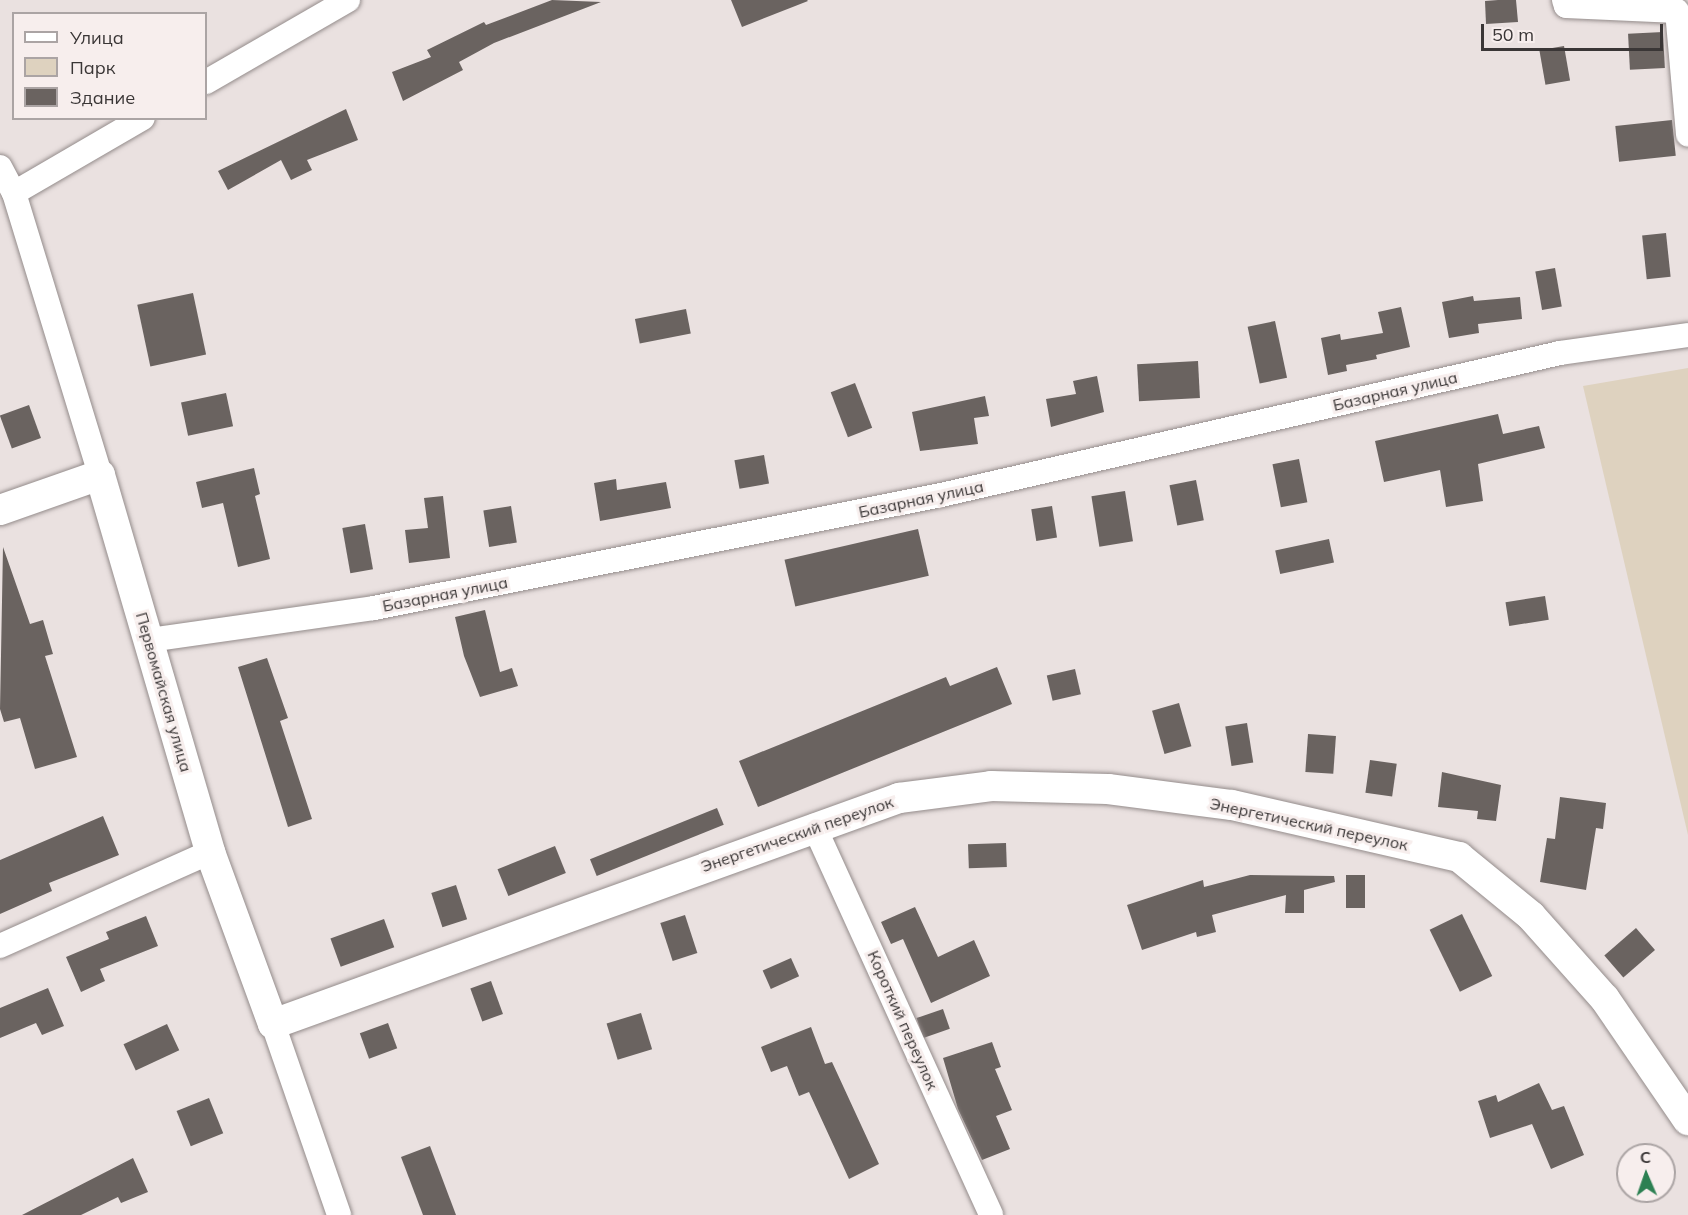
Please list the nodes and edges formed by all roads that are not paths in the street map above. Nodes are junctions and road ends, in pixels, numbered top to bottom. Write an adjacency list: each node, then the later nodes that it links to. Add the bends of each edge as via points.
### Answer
1 (348, 0): 3 (street)
2 (1564, 0): 5 (street, via 1566,6 1677,11)
3 (207, 81)
4 (139, 120): 7 (street)
5 (1688, 135)
6 (0, 167): 7 (street, Первомайская улица)
7 (14, 193): 9 (street, Первомайская улица)
8 (1688, 335): 11 (street, Базарная улица, via 1560,353 941,495 386,606)
9 (100, 475): 10 (street); 11 (street, Первомайская улица)
10 (0, 510)
11 (150, 640): 13 (street, Первомайская улица)
12 (814, 826): 15 (street, Энергетический переулок); 16 (street, Энергетический переулок, via 899,798 992,786 1108,789 1232,804 1459,857 1532,916 1605,999); 18 (street, Короткий переулок)
13 (210, 852): 14 (street); 15 (street, Первомайская улица)
14 (0, 946)
15 (273, 1024): 17 (street, Первомайская улица)
16 (1688, 1120)
17 (339, 1215)
18 (991, 1215)

